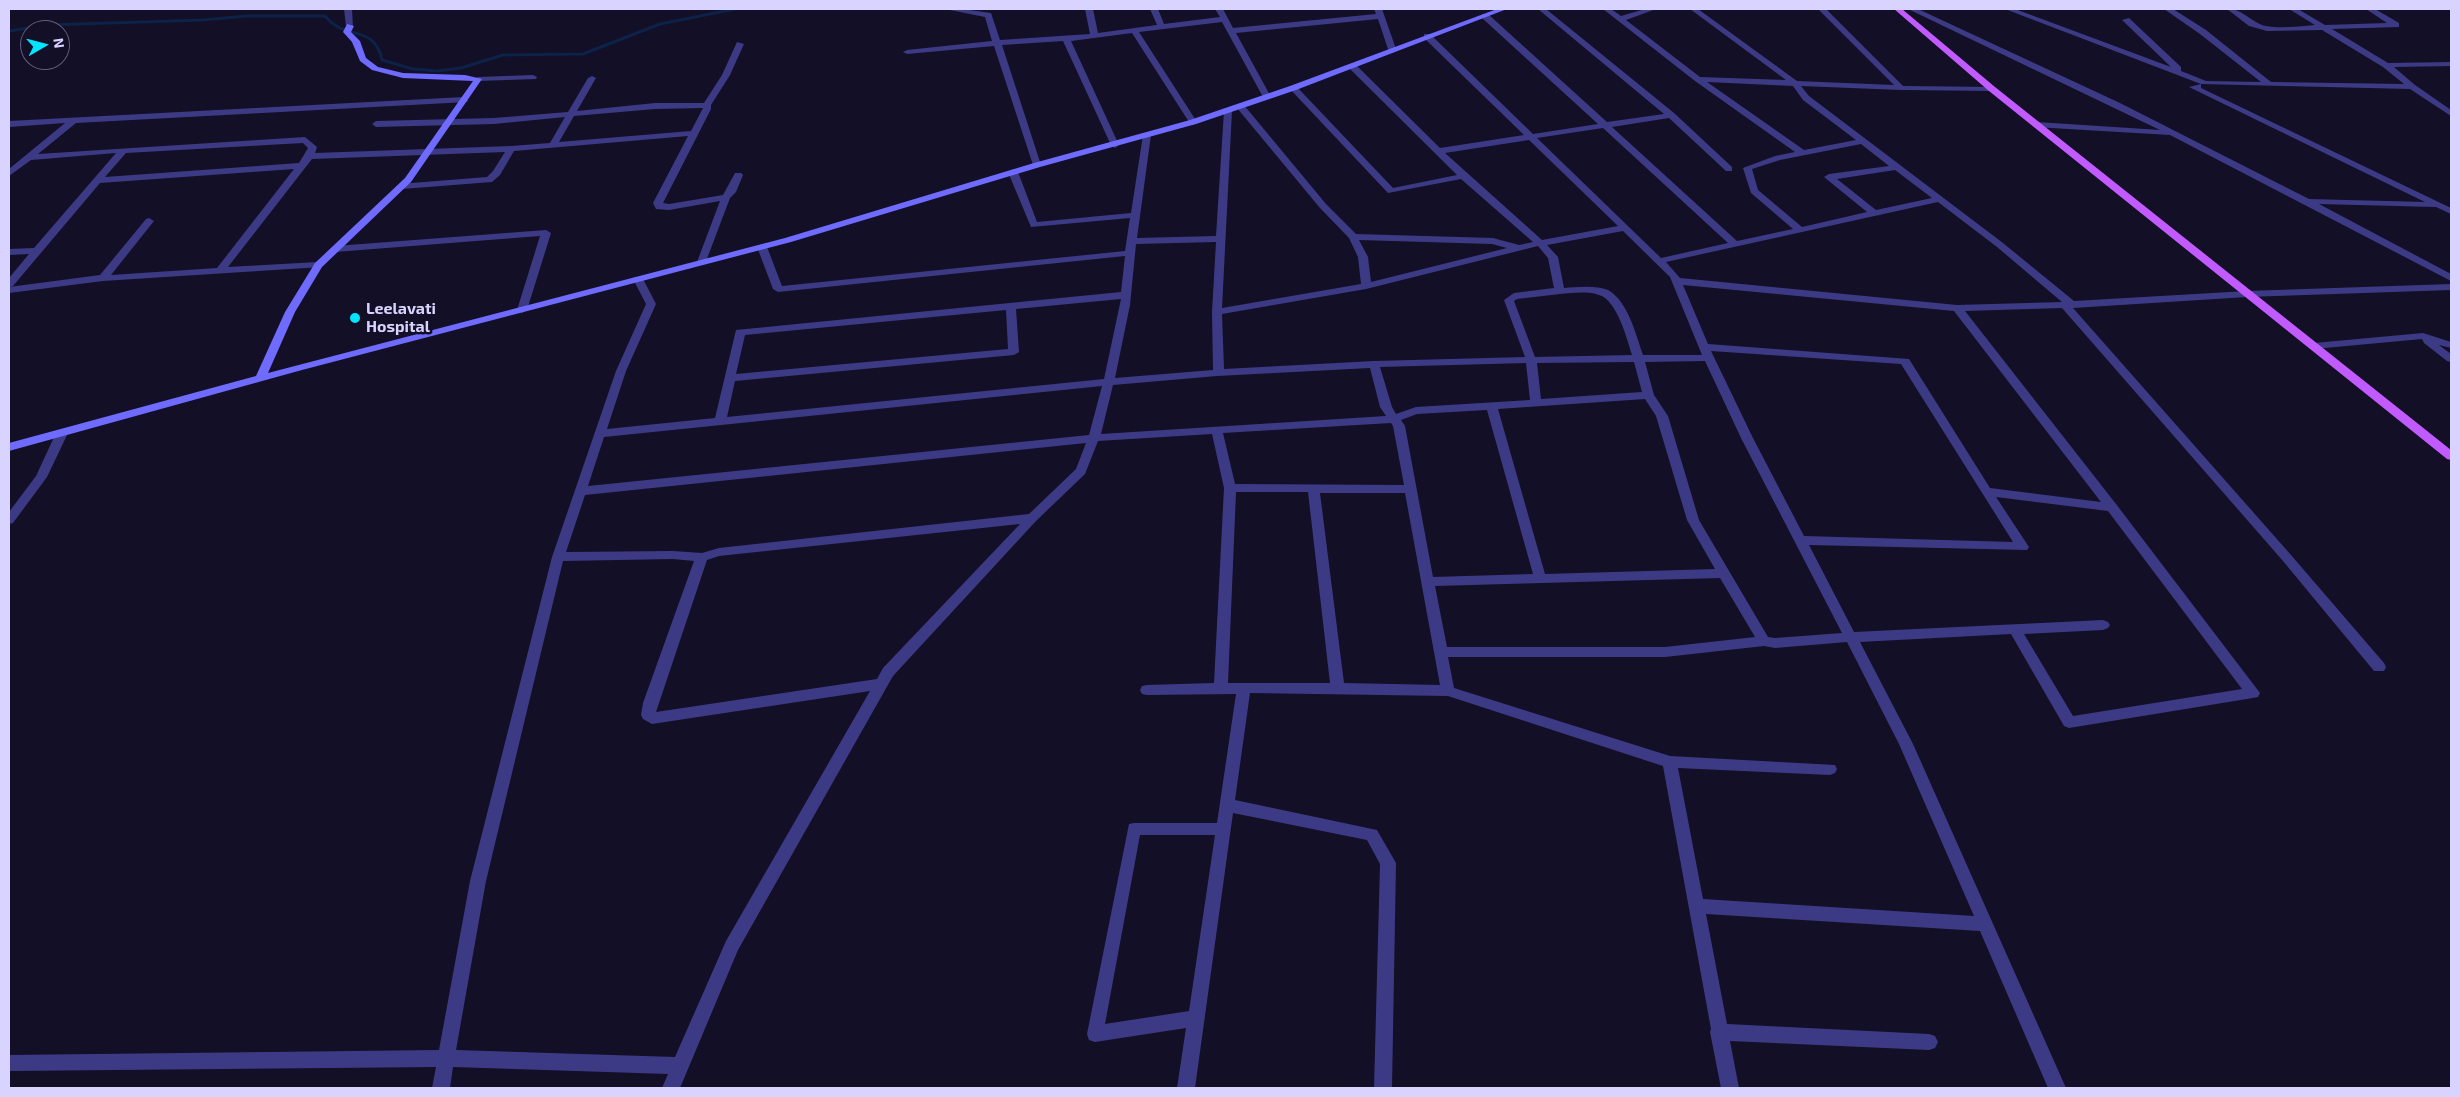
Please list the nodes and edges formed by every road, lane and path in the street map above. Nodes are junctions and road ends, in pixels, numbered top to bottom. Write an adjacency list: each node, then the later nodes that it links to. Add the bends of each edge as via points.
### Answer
1 (348, 9): 26 (street)
2 (949, 9): 32 (street, via 988,15)
3 (1090, 9): 29 (street)
4 (1154, 9): 24 (street)
5 (1219, 9): 21 (street)
6 (1503, 9): 20 (main road)
7 (1542, 9): 58 (street)
8 (1608, 9): 22 (street)
9 (1652, 9): 22 (street)
10 (1694, 9): 46 (street)
11 (1822, 9): 49 (street)
12 (1898, 9): 50 (main road)
13 (1912, 9): 67 (street, via 2040,67)
14 (2009, 9): 39 (street)
15 (2168, 9): 45 (street)
16 (2231, 9): 25 (street, via 2252,24 2267,28)
17 (2293, 9): 25 (street)
18 (2370, 9): 25 (street, via 2396,25)
19 (1379, 12): 28 (street); 34 (street)
20 (1485, 16): 30 (main road); 64 (street)
21 (1225, 19): 24 (street); 28 (street)
22 (1620, 19): 42 (street)
23 (2126, 20): 39 (street)
24 (1161, 26): 27 (street)
25 (2326, 28): 36 (street)
26 (348, 29): 43 (main road, via 359,46 361,59 368,65 414,77 468,77)
27 (1134, 30): 29 (street); 61 (street)
28 (1231, 31): 51 (street)
29 (1094, 34): 31 (street)
30 (1427, 36): 34 (main road); 69 (street)
31 (1066, 39): 32 (street); 72 (street)
32 (997, 43): 35 (street); 80 (street)
33 (740, 44): 53 (street)
34 (1392, 49): 38 (main road)
35 (907, 52)
36 (2386, 64): 37 (street); 47 (street)
37 (2451, 64)
38 (1352, 66): 48 (main road); 76 (street)
39 (2181, 72): 44 (street)
40 (534, 77): 43 (street)
41 (592, 78): 56 (street)
42 (1698, 79): 46 (street); 77 (street)
43 (478, 80): 52 (main road)
44 (2206, 83): 45 (street); 93 (street, via 2193,87)
45 (2268, 83): 47 (street)
46 (1795, 84): 49 (street); 70 (street, via 1806,98)
47 (2412, 86): 57 (street)
48 (1293, 88): 51 (main road); 87 (street, via 1391,191)
49 (1901, 88): 50 (street)
50 (1992, 89): 65 (main road)
51 (1266, 97): 54 (main road)
52 (464, 100): 59 (street); 60 (main road)
53 (707, 105): 56 (street); 66 (street)
54 (1240, 106): 55 (main road); 101 (street)
55 (1228, 110): 61 (main road); 102 (street)
56 (571, 113): 60 (street, via 494,121); 71 (street)
57 (2451, 114)
58 (1671, 115): 64 (street); 83 (street)
59 (73, 121): 62 (street); 79 (street)
60 (449, 121): 63 (street); 75 (main road)
61 (1193, 122): 68 (main road)
62 (9, 124)
63 (376, 124)
64 (1604, 125): 69 (street); 104 (street)
65 (2037, 125): 67 (street); 124 (main road)
66 (695, 133): 71 (street); 90 (street, via 658,203 659,207)
67 (2172, 133): 92 (street)
68 (1148, 135): 72 (main road); 97 (street)
69 (1531, 137): 76 (street); 99 (street)
70 (1863, 141): 77 (street); 82 (street)
71 (554, 144): 73 (street)
72 (1115, 145): 80 (main road)
73 (511, 149): 75 (street); 89 (street, via 489,180)
74 (123, 150): 78 (street, via 305,140 312,147); 79 (street); 88 (street)
75 (428, 150): 78 (street); 89 (main road)
76 (1440, 151): 87 (street)
77 (1802, 153): 100 (street, via 1747,168 1754,192)
78 (309, 156): 81 (street)
79 (29, 157): 85 (street)
80 (1037, 165): 84 (main road)
81 (300, 166): 88 (street); 114 (street)
82 (1898, 167): 91 (street); 96 (street, via 1829,177)
83 (1729, 169)
84 (1013, 172): 97 (street, via 1034,225); 105 (main road)
85 (9, 173)
86 (738, 175): 90 (street)
87 (1463, 176): 103 (street)
88 (99, 180): 109 (street)
89 (402, 186): 108 (main road)
90 (726, 197): 112 (street)
91 (1940, 199): 96 (street); 126 (street, via 2030,269)
92 (2307, 201): 93 (street); 116 (street)
93 (2440, 205): 94 (street); 95 (street)
94 (2451, 206)
95 (2451, 211)
96 (1874, 214): 100 (street)
97 (1135, 215): 106 (street)
98 (149, 221): 115 (street)
99 (1625, 228): 103 (street); 111 (street)
100 (1800, 230): 104 (street)
101 (1353, 237): 107 (street, via 1493,241); 120 (street, via 1363,257)
102 (1221, 239): 106 (street); 130 (street)
103 (1540, 244): 107 (street); 123 (street, via 1553,257)
104 (1735, 244): 111 (street)
105 (762, 247): 106 (street, via 778,289); 112 (main road)
106 (1131, 247): 125 (street)
107 (1517, 248): 120 (street)
108 (335, 249): 113 (main road); 129 (street, via 546,233)
109 (36, 251): 110 (street); 119 (street)
110 (9, 252)
111 (1659, 261): 118 (street)
112 (702, 262): 117 (main road)
113 (318, 265): 114 (street); 141 (main road, via 290,312)
114 (220, 270): 115 (street)
115 (103, 278): 122 (street)
116 (2451, 278)
117 (638, 279): 129 (main road); 150 (street, via 651,304 621,372)
118 (1676, 281): 128 (street); 134 (street)
119 (9, 284)
120 (1366, 286): 130 (street)
121 (2451, 287): 124 (street)
122 (9, 290)
123 (1560, 291): 135 (street, via 1604,292 1615,300); 136 (street, via 1514,296 1509,300)
124 (2247, 294): 126 (street); 133 (main road)
125 (1126, 295): 127 (street); 142 (street)
126 (2068, 305): 128 (street); 173 (street)
127 (1011, 306): 140 (street, via 740,332); 140 (street, via 1014,352)
128 (1956, 308): 159 (street)
129 (522, 310): 141 (main road)
130 (1217, 312): 139 (street)
131 (2422, 336): 132 (street); 133 (street); 137 (street)
132 (2451, 345)
133 (2314, 346): 153 (main road)
134 (1707, 353): 135 (street); 158 (street, via 1905,361); 162 (street)
135 (1640, 358): 136 (street); 143 (street)
136 (1531, 359): 138 (street); 144 (street)
137 (2451, 359)
138 (1374, 364): 139 (street); 146 (street, via 1386,407)
139 (1219, 373): 142 (street)
140 (730, 378): 147 (street)
141 (260, 380): 149 (main road)
142 (1107, 382): 147 (street); 151 (street)
143 (1648, 394): 144 (street); 165 (street, via 1662,416 1693,520)
144 (1536, 403): 145 (street)
145 (1492, 406): 146 (street, via 1416,411); 166 (street)
146 (1393, 419): 148 (street); 156 (street, via 1399,426)
147 (720, 422): 150 (street)
148 (1217, 430): 151 (street); 154 (street)
149 (62, 433): 152 (main road); 161 (street, via 41,477)
150 (599, 434): 157 (street)
151 (1094, 438): 157 (street); 160 (street, via 1080,471)
152 (9, 447)
153 (2451, 456)
154 (1230, 488): 155 (street); 175 (street)
155 (1314, 488): 156 (street); 177 (street)
156 (1411, 489): 167 (street)
157 (580, 491): 164 (street)
158 (1986, 492): 159 (street); 162 (street, via 2023,547)
159 (2112, 507): 169 (street, via 2253,693 2069,722)
160 (1032, 518): 163 (street); 174 (street, via 888,672)
161 (9, 520)
162 (1800, 540): 170 (street)
163 (702, 556): 164 (street); 174 (street, via 650,703 648,715 652,718)
164 (558, 557): 189 (street, via 478,881)
165 (1723, 572): 166 (street); 171 (street)
166 (1540, 578): 167 (street)
167 (1428, 582): 172 (street)
168 (2103, 625): 169 (street)
169 (2014, 630): 170 (street)
170 (1851, 637): 171 (street, via 1776,643); 185 (street, via 1906,744)
171 (1764, 641): 172 (street, via 1665,652)
172 (1441, 652): 179 (street)
173 (2379, 667)
174 (882, 684): 191 (street, via 732,946)
175 (1221, 688): 176 (street); 178 (street)
176 (1244, 688): 177 (street); 182 (street)
177 (1338, 688): 179 (street)
178 (1147, 690)
179 (1448, 691): 180 (street)
180 (1670, 762): 181 (street); 184 (street)
181 (1830, 769)
182 (1227, 805): 183 (street); 195 (street, via 1372,835 1388,862)
183 (1223, 829): 186 (street); 186 (street, via 1134,829 1095,1034)
184 (1695, 906): 185 (street); 187 (street)
185 (1985, 924): 197 (street)
186 (1196, 1018): 194 (street)
187 (1718, 1032): 188 (street); 196 (street)
188 (1929, 1042)
189 (447, 1058): 190 (street); 191 (street); 192 (street)
190 (9, 1063)
191 (680, 1066): 193 (street)
192 (442, 1088)
193 (671, 1088)
194 (1186, 1088)
195 (1383, 1088)
196 (1730, 1088)
197 (2057, 1088)

